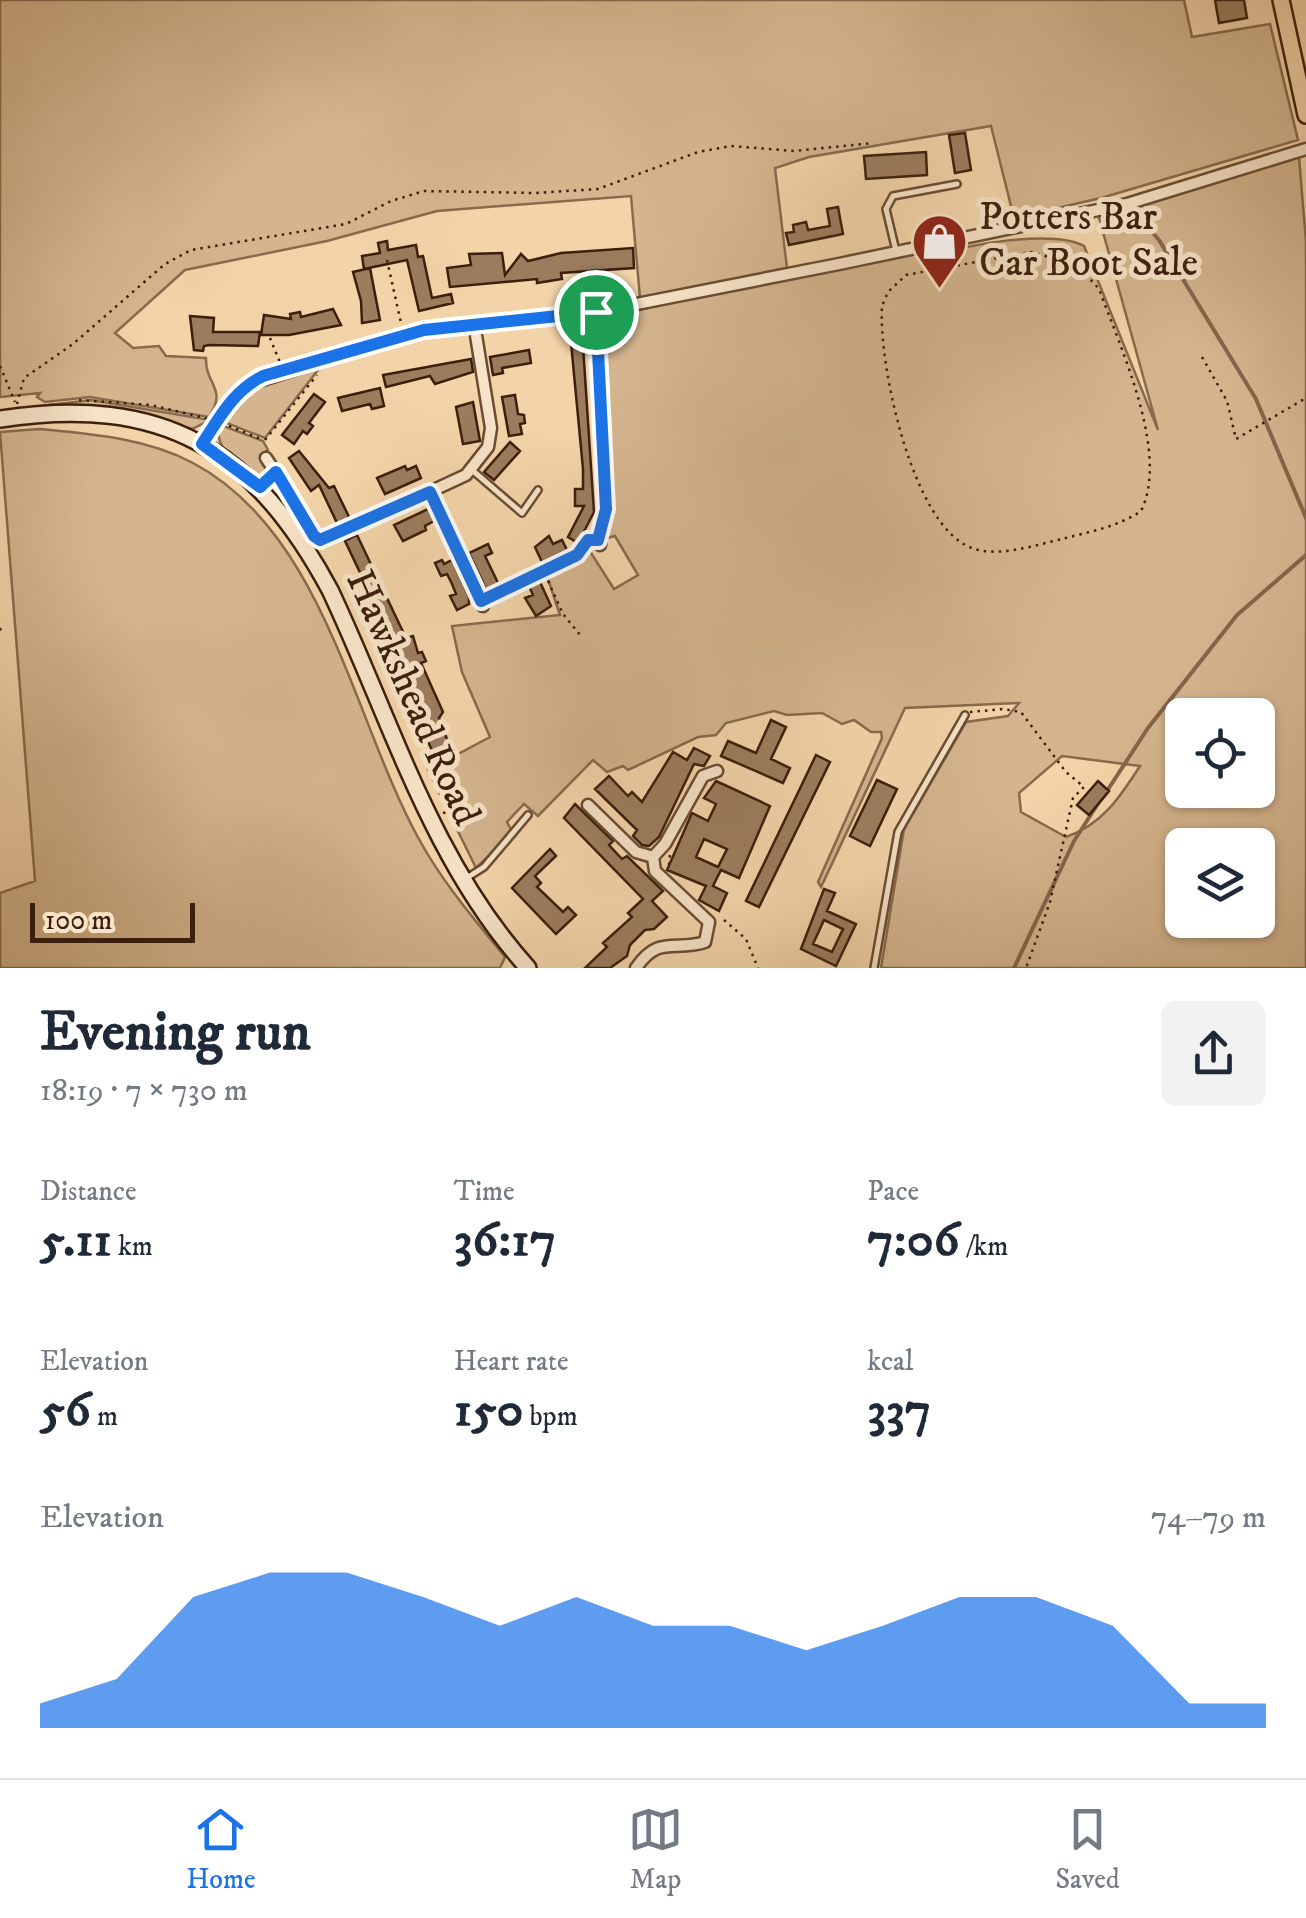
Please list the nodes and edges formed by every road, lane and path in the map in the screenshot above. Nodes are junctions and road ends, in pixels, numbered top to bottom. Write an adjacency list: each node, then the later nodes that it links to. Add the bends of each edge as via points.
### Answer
1 (1280, 0): 2 (main road)
2 (1306, 116)
3 (872, 142): 16 (path, via 794,151 731,146 598,189 424,191 346,224 191,250 24,378 18,408)
4 (1306, 148): 6 (street, via 1127,204)
5 (957, 184): 7 (lane, via 893,196 886,209)
6 (934, 243): 7 (street); 9 (lane)
7 (896, 251): 10 (street)
8 (388, 260): 12 (path)
9 (938, 267): 9 (path, via 1030,252 1086,274 1099,289 1142,408 1148,493 1141,512 1117,524 988,552 965,546 940,517 908,465 881,319 896,282)
10 (596, 312): 11 (street); 28 (street, via 606,495)
11 (474, 324): 12 (street); 23 (street, via 492,428)
12 (404, 334): 15 (street)
13 (270, 338): 17 (path)
14 (1202, 357): 18 (path, via 1227,401 1236,439)
15 (318, 360): 17 (street); 20 (path, via 320,370 265,440)
16 (0, 366)
17 (283, 371): 21 (street, via 244,386)
18 (1306, 398)
19 (0, 418): 21 (street, Hawkshead Road, via 114,415)
20 (223, 424)
21 (202, 444): 25 (street, Hawkshead Road)
22 (266, 458): 24 (street)
23 (472, 470): 26 (lane, via 522,512); 27 (street)
24 (276, 472): 25 (street); 27 (street, via 320,540)
25 (260, 487): 39 (street, Hawkshead Road, via 330,590)
26 (538, 490)
27 (430, 492): 30 (street)
28 (599, 542): 29 (path, via 588,540 577,555)
29 (545, 572): 30 (path); 31 (path)
30 (482, 604)
31 (581, 636)
32 (964, 715): 44 (lane, via 898,832); 45 (path, via 974,709 1021,712 1084,787 1073,798 1050,902)
33 (717, 771): 38 (street, via 703,776)
34 (588, 805): 38 (street, via 636,852)
35 (460, 809): 36 (path)
36 (441, 813)
37 (528, 815): 39 (lane, via 484,867)
38 (652, 857): 42 (street, via 654,870 709,922 706,942 663,945)
39 (462, 880): 41 (street, Hawkshead Road)
40 (724, 920): 43 (path, via 746,940)
41 (528, 968)
42 (636, 968)
43 (758, 968)
44 (874, 968)
45 (1026, 968)

